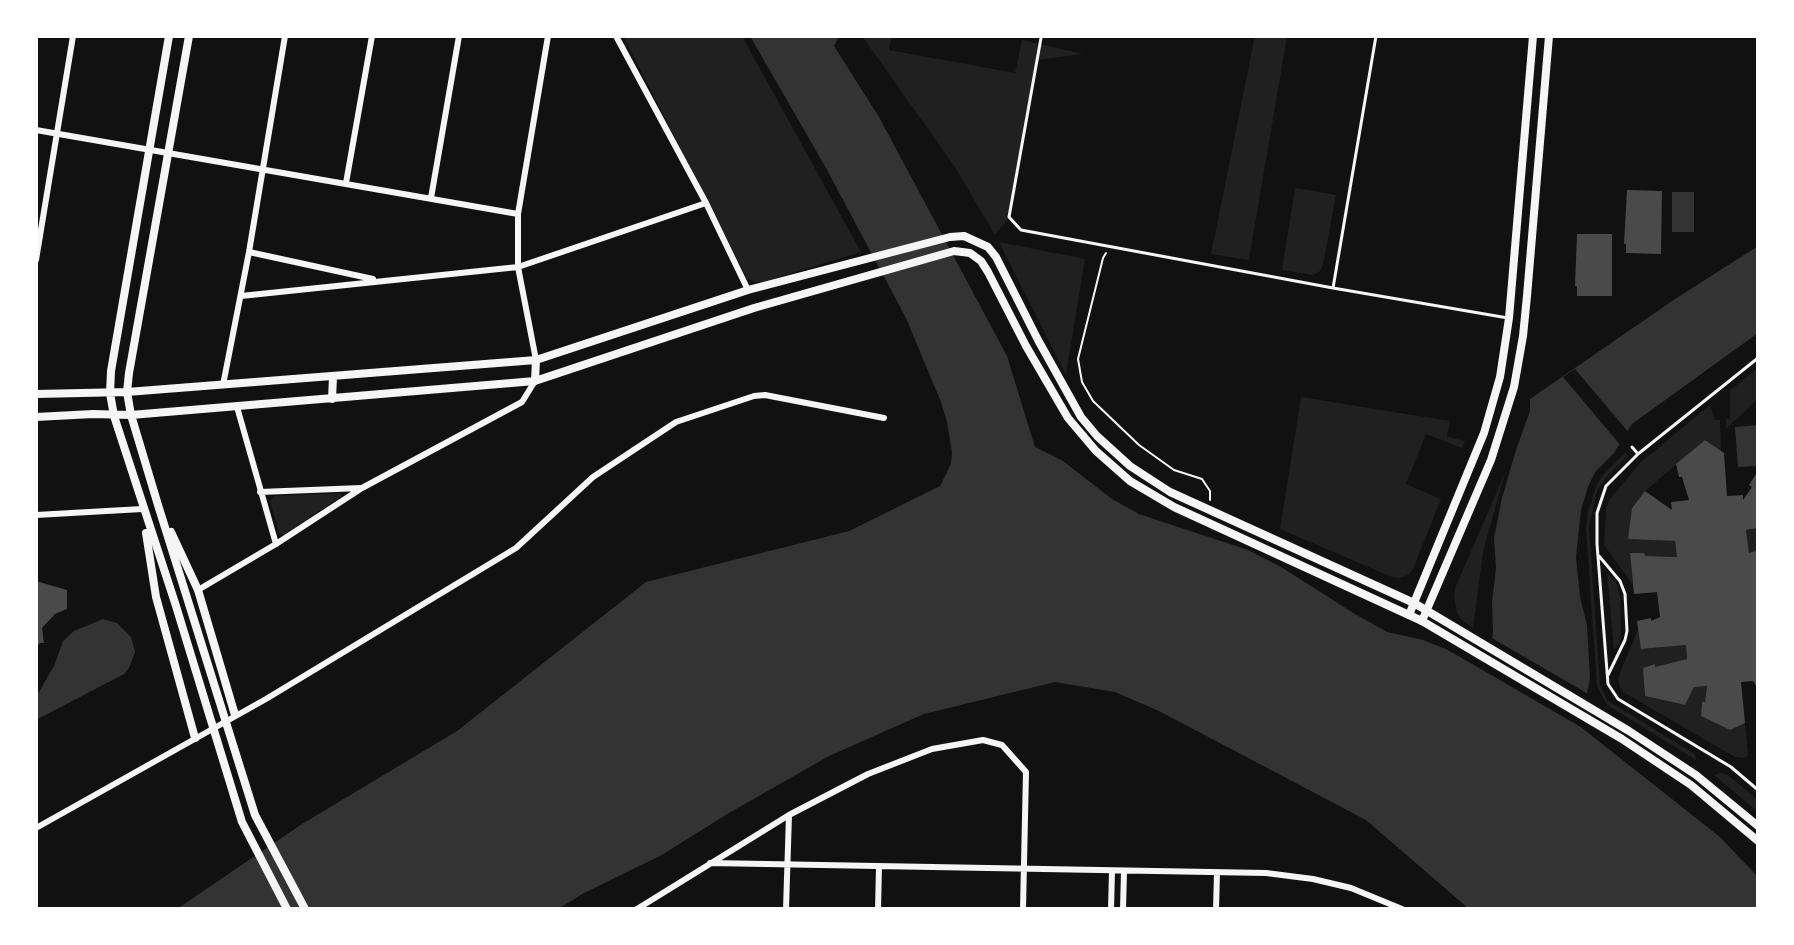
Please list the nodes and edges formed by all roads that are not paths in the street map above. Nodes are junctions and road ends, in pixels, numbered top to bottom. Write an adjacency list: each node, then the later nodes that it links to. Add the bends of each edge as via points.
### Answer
1 (73, 36): 14 (street)
2 (170, 36): 15 (main road)
3 (189, 36): 16 (main road)
4 (285, 36): 17 (street)
5 (372, 36): 18 (street)
6 (459, 36): 19 (street)
7 (548, 36): 21 (street)
8 (616, 36): 20 (street)
9 (1376, 36): 26 (lane)
10 (1533, 36): 29 (street)
11 (1549, 36): 31 (street)
12 (1041, 38): 26 (lane, via 1009,217 1021,230)
13 (36, 130): 14 (street)
14 (57, 134): 15 (street); 23 (street)
15 (150, 149): 16 (street); 38 (main road)
16 (169, 153): 17 (street); 37 (main road)
17 (263, 170): 18 (street); 22 (street)
18 (346, 183): 19 (street)
19 (431, 198): 21 (street)
20 (705, 203): 24 (street); 27 (street)
21 (518, 214): 24 (street)
22 (249, 252): 25 (street); 28 (street)
23 (36, 260)
24 (518, 267): 25 (street); 33 (street)
25 (380, 280): 28 (street)
26 (1333, 288): 29 (lane)
27 (748, 290): 33 (main road); 56 (main road, via 950,237 977,240 996,257 1081,417 1103,442 1170,492)
28 (241, 296): 36 (street)
29 (1509, 318): 30 (street)
30 (1508, 334): 31 (street); 56 (street, via 1484,433)
31 (1523, 336): 57 (street, via 1514,387 1495,449)
32 (1758, 358): 47 (lane)
33 (536, 360): 34 (main road); 35 (main road)
34 (333, 377): 36 (main road); 40 (main road)
35 (535, 381): 40 (main road); 48 (street, via 522,402); 58 (main road, via 754,308 954,251 970,253 988,272 1068,418 1096,451 1130,481 1174,507)
36 (223, 385): 37 (main road)
37 (127, 392): 38 (main road); 42 (main road)
38 (110, 393): 39 (main road); 43 (main road)
39 (36, 394)
40 (332, 399): 41 (main road)
41 (237, 407): 42 (main road); 49 (street)
42 (131, 415): 43 (main road); 50 (main road)
43 (114, 416): 44 (main road); 51 (main road)
44 (36, 417)
45 (884, 418): 61 (street, via 765,395 676,422 593,477 516,548)
46 (1632, 447): 47 (lane)
47 (1638, 454): 54 (lane, via 1606,486 1601,497 1596,530)
48 (362, 488): 49 (street); 53 (street)
49 (260, 492): 53 (street)
50 (158, 505): 55 (main road); 78 (main road, via 255,815)
51 (142, 509): 52 (street); 62 (main road, via 156,597); 77 (main road, via 242,822)
52 (36, 515)
53 (276, 544): 55 (street)
54 (1598, 554): 60 (lane); 60 (lane, via 1620,581 1625,594 1627,631)
55 (198, 590): 61 (main road)
56 (1414, 603): 57 (main road); 58 (street)
57 (1427, 611): 59 (street); 63 (main road, via 1629,731)
58 (1409, 615): 59 (main road)
59 (1422, 621): 64 (main road, via 1622,739)
60 (1608, 677): 65 (lane, via 1611,692 1618,699 1731,767)
61 (236, 715): 62 (street)
62 (195, 738): 68 (street)
63 (1697, 777): 64 (street); 67 (main road)
64 (1691, 785): 69 (main road)
65 (1758, 790)
66 (789, 815): 70 (street); 71 (street); 73 (street, via 868,774 932,749 983,740 1002,745 1026,772)
67 (1758, 826)
68 (36, 828)
69 (1758, 842)
70 (710, 863): 71 (street); 79 (street)
71 (788, 865): 72 (street); 80 (street)
72 (879, 867): 73 (street); 81 (street)
73 (1024, 870): 74 (street); 82 (street)
74 (1112, 872): 75 (street); 83 (street)
75 (1124, 872): 76 (street); 84 (street)
76 (1217, 873): 85 (street); 86 (street, via 1266,873 1313,879 1351,888)
77 (286, 909)
78 (305, 909)
79 (637, 909)
80 (786, 909)
81 (878, 909)
82 (1023, 909)
83 (1111, 909)
84 (1123, 909)
85 (1216, 909)
86 (1402, 909)

